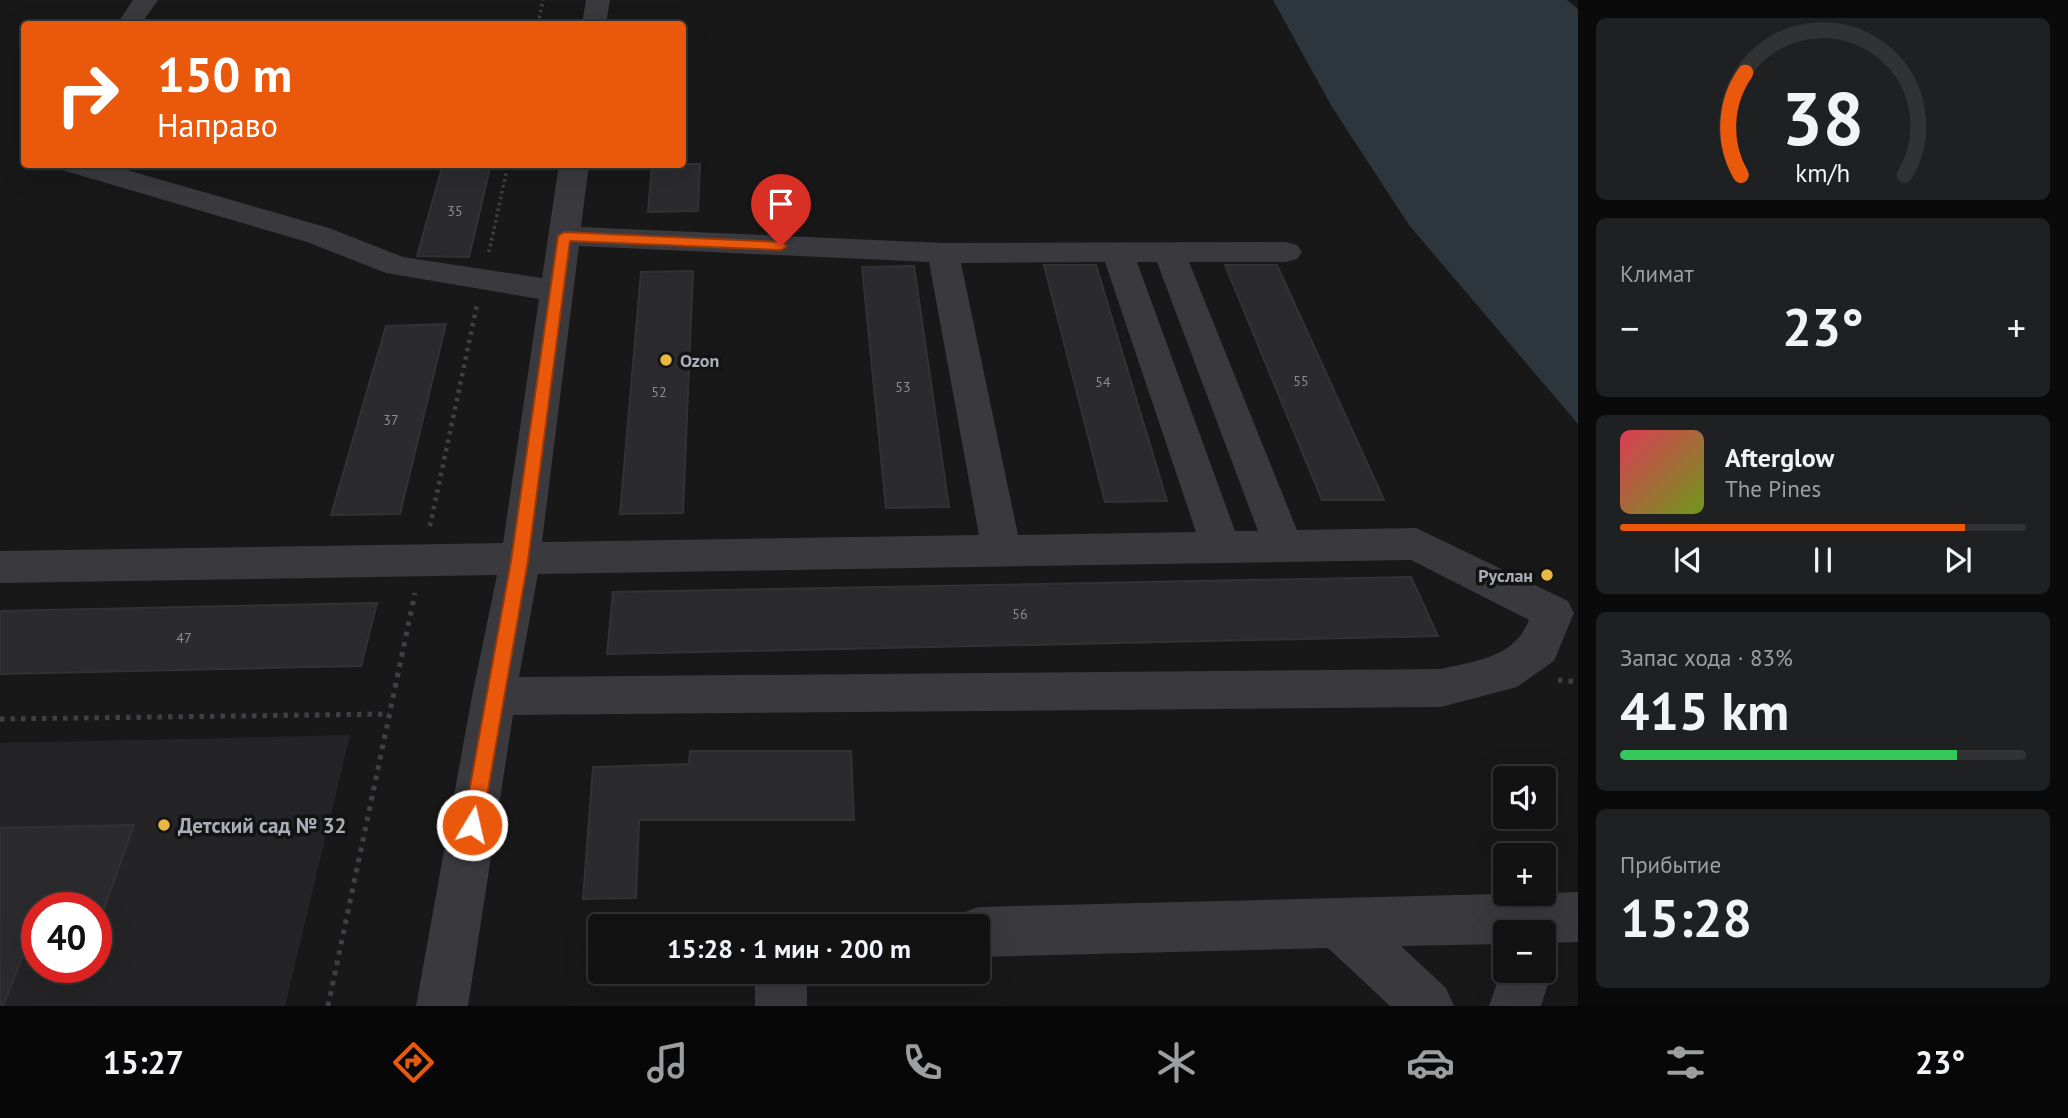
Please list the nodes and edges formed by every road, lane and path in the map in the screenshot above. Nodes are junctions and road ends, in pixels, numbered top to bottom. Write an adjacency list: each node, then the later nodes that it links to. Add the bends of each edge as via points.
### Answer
1 (146, 0): 4 (street)
2 (543, 0): 5 (path)
3 (598, 0): 6 (street)
4 (131, 21)
5 (539, 21)
6 (594, 21)
7 (86, 168): 14 (street, via 318,235 397,266)
8 (573, 168): 9 (street)
9 (564, 236): 10 (street); 14 (street)
10 (943, 253): 11 (street); 17 (street)
11 (1118, 253): 12 (street); 16 (street)
12 (1169, 253): 13 (street); 15 (street)
13 (1286, 253)
14 (555, 290): 18 (street)
15 (1284, 547): 16 (street); 20 (street, via 1416,544 1553,613 1539,648 1502,674 1441,688)
16 (1221, 548): 17 (street)
17 (1002, 551): 18 (street)
18 (520, 561): 19 (street); 20 (street)
19 (0, 568)
20 (494, 696): 28 (street)
21 (389, 715): 22 (path)
22 (0, 719)
23 (1493, 922): 24 (street)
24 (1338, 923): 25 (street); 30 (street)
25 (990, 932)
26 (1522, 983): 31 (street)
27 (781, 984): 29 (street)
28 (442, 1006)
29 (781, 1006)
30 (1428, 1006)
31 (1515, 1006)

